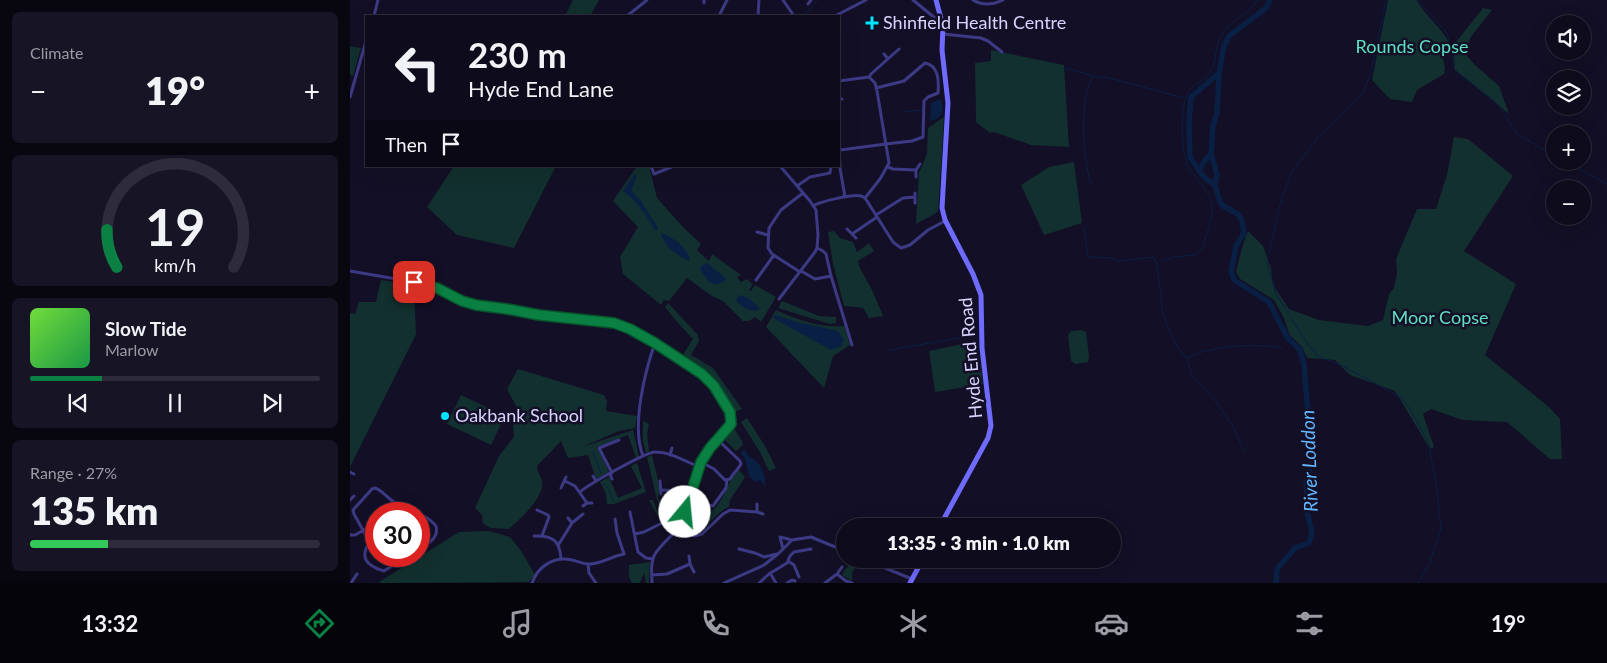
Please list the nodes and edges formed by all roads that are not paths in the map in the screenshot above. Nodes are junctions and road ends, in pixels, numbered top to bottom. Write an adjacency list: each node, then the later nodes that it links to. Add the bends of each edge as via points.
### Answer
1 (378, 0): 13 (street)
2 (647, 0): 14 (street)
3 (727, 0): 15 (street)
4 (760, 0): 16 (street)
5 (783, 0): 17 (street)
6 (812, 0): 12 (street)
7 (866, 0): 18 (street)
8 (913, 0): 19 (street, via 935,18)
9 (936, 0): 19 (main road, Hyde End Road)
10 (974, 0): 11 (street, via 996,4)
11 (1003, 0)
12 (808, 4)
13 (374, 15)
14 (627, 15)
15 (720, 15)
16 (758, 15)
17 (793, 15)
18 (837, 15)
19 (942, 19): 20 (main road, Hyde End Road)
20 (942, 34): 23 (street, via 981,38); 49 (main road, Hyde End Road, via 948,103 942,206)
21 (365, 44): 29 (street)
22 (900, 49): 25 (street)
23 (1002, 52)
24 (884, 54): 25 (street)
25 (888, 59): 26 (street)
26 (869, 78): 27 (street); 28 (street)
27 (840, 81)
28 (876, 88): 30 (street); 30 (street, via 900,83 925,63 937,72 938,93 926,98 924,103 923,137)
29 (350, 97)
30 (886, 144): 31 (street); 37 (street)
31 (840, 150): 43 (street)
32 (920, 164): 38 (street)
33 (651, 167): 34 (street, via 654,174)
34 (672, 167)
35 (780, 167): 40 (street)
36 (831, 167): 40 (street, via 830,173 810,177)
37 (888, 167): 38 (street); 44 (street)
38 (916, 170): 39 (street)
39 (916, 177)
40 (797, 186): 41 (street)
41 (802, 193): 47 (street); 53 (street, via 781,210)
42 (915, 193): 45 (street)
43 (845, 198): 44 (street); 47 (street)
44 (865, 198): 48 (street)
45 (915, 198): 46 (street); 48 (street, via 903,198)
46 (915, 203)
47 (814, 206): 55 (street)
48 (876, 216): 49 (street, via 893,242 905,247); 52 (street)
49 (945, 220): 100 (main road, Hyde End Road, via 981,295 982,348 991,426 988,438)
50 (847, 228): 52 (street)
51 (757, 232): 53 (street)
52 (852, 234): 54 (street)
53 (768, 235): 56 (street, via 768,248)
54 (856, 238)
55 (817, 248): 58 (street); 60 (street, via 826,254)
56 (774, 255): 58 (street); 59 (street)
57 (350, 271): 64 (street, via 432,286 476,305 614,323)
58 (801, 271): 60 (street, via 815,280); 63 (street)
59 (760, 274): 61 (street); 62 (street)
60 (831, 276): 65 (street)
61 (764, 278)
62 (756, 280)
63 (779, 299)
64 (655, 343): 67 (street, via 706,378 730,412 731,424); 72 (street, via 640,406)
65 (852, 345)
66 (619, 440): 68 (street)
67 (718, 440): 73 (street, via 711,444); 80 (street, via 741,464)
68 (611, 443): 69 (street); 77 (street, via 600,448)
69 (613, 448)
70 (672, 448): 71 (street)
71 (670, 455): 72 (street, via 652,452); 75 (street)
72 (642, 456): 74 (street)
73 (701, 462): 75 (street); 80 (street)
74 (629, 464): 76 (street); 77 (street)
75 (698, 467): 85 (street)
76 (632, 469)
77 (611, 474): 79 (street); 81 (street)
78 (593, 476): 81 (street)
79 (612, 479)
80 (728, 480): 89 (street, via 713,506)
81 (596, 481): 84 (street)
82 (660, 481): 85 (street, via 661,492 679,491)
83 (561, 488): 84 (street, via 565,479)
84 (580, 492): 90 (street)
85 (691, 495): 89 (street)
86 (354, 496): 87 (street)
87 (350, 500)
88 (393, 501): 106 (street, via 378,488 372,489 353,510)
89 (690, 501): 105 (street)
90 (587, 503): 91 (street); 93 (street)
91 (592, 503)
92 (757, 504): 96 (street)
93 (583, 506)
94 (538, 510): 111 (street, via 549,517)
95 (630, 512): 108 (street)
96 (757, 512): 98 (street); 105 (street, via 730,510 698,536)
97 (583, 514): 103 (street)
98 (763, 514)
99 (568, 518): 103 (street)
100 (944, 518)
101 (615, 519): 124 (street, via 624,554)
102 (430, 521): 113 (street, via 437,532)
103 (572, 523): 114 (street)
104 (660, 524): 108 (street)
105 (678, 528): 122 (street, via 654,554)
106 (363, 530): 107 (street); 109 (street)
107 (365, 534)
108 (635, 534): 122 (street, via 638,552)
109 (350, 535)
110 (534, 536): 111 (street)
111 (542, 536): 114 (street)
112 (792, 540): 115 (street, via 809,537); 117 (street); 117 (street, via 780,537)
113 (430, 542)
114 (559, 544): 121 (street)
115 (836, 548)
116 (739, 549): 119 (street, via 764,557)
117 (783, 549): 119 (street)
118 (811, 549): 123 (street, via 794,552)
119 (778, 554): 145 (street, via 764,565)
120 (689, 556): 125 (street)
121 (561, 559): 124 (street); 142 (street, via 542,567)
122 (653, 560): 137 (street)
123 (788, 561): 132 (street); 133 (street)
124 (588, 564): 143 (street, via 589,574)
125 (690, 564): 131 (street); 137 (street, via 667,574)
126 (376, 567): 127 (street, via 384,571)
127 (390, 567)
128 (841, 568): 136 (street)
129 (882, 568): 140 (street)
130 (918, 568): 140 (main road)
131 (694, 572)
132 (798, 572): 135 (street); 138 (street)
133 (770, 573): 146 (street); 147 (street)
134 (357, 574): 141 (street)
135 (794, 574)
136 (837, 574): 149 (street); 150 (street)
137 (652, 575): 144 (street)
138 (799, 577)
139 (795, 581): 148 (street)
140 (911, 581)
141 (351, 583)
142 (532, 583)
143 (596, 583)
144 (652, 583)
145 (724, 583)
146 (759, 583)
147 (776, 583)
148 (787, 583)
149 (825, 583)
150 (852, 583)

